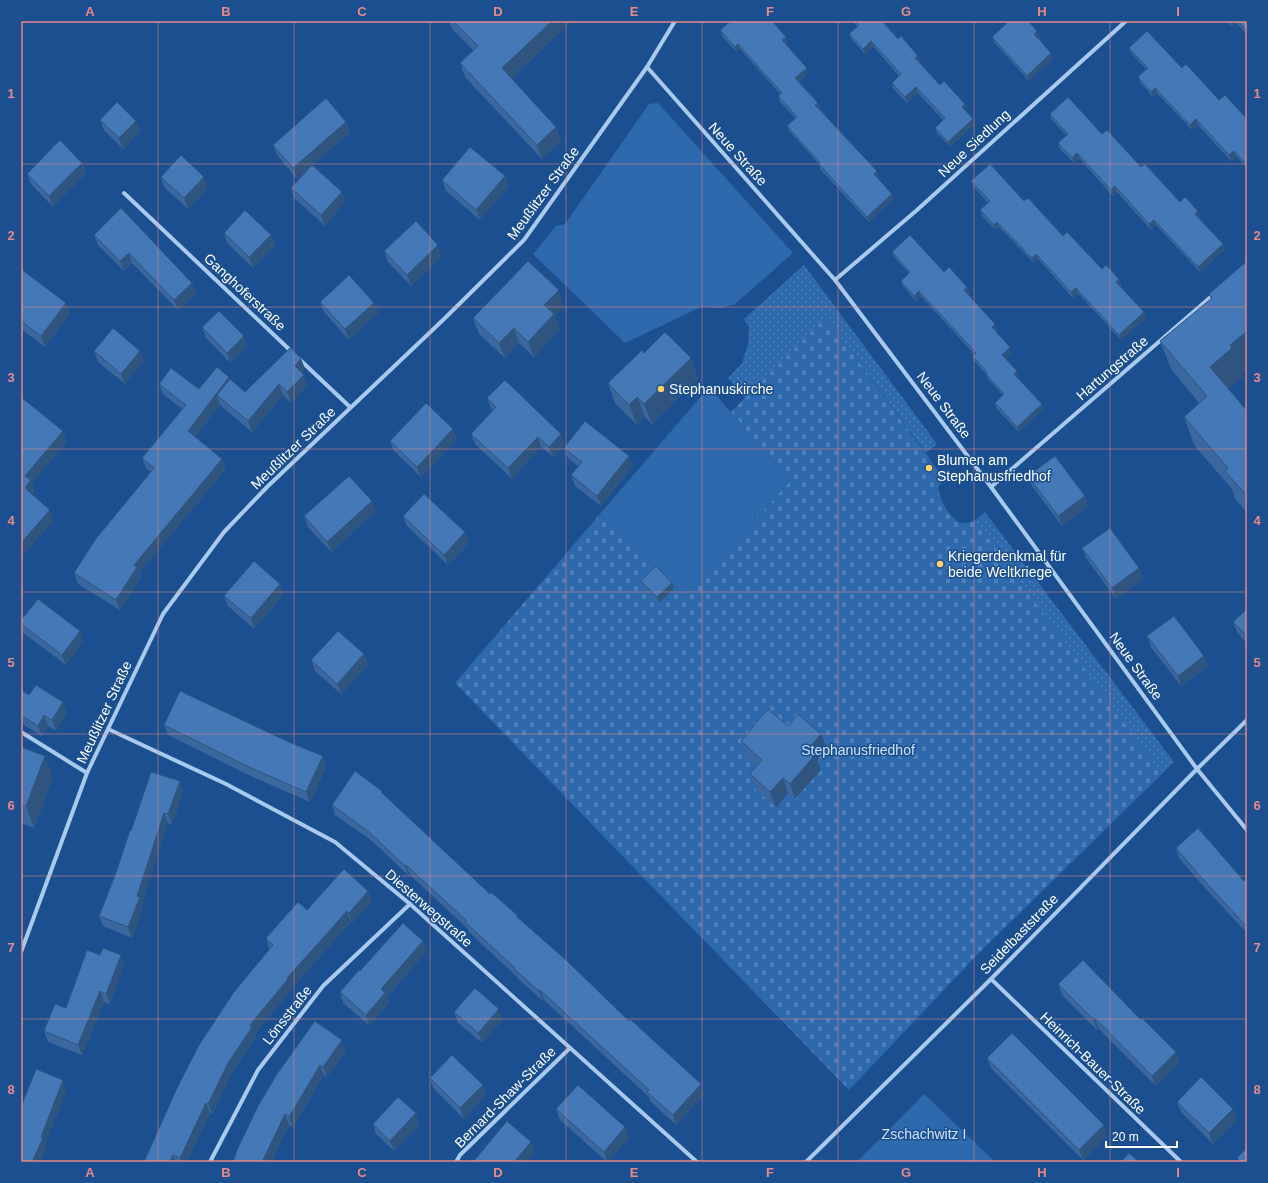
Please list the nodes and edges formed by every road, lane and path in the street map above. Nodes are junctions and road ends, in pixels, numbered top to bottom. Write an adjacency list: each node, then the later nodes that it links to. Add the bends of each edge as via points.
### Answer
1 (675, 21): 3 (street, Meußlitzer Straße)
2 (1126, 21): 5 (street, Neue Siedlung, via 917,210)
3 (647, 67): 5 (street, Neue Straße); 7 (street, Meußlitzer Straße, via 524,240)
4 (124, 193): 7 (street, Ganghoferstraße)
5 (835, 280): 8 (street, Neue Straße)
6 (1217, 292): 8 (street, Hartungstraße)
7 (350, 407): 10 (street, Meußlitzer Straße, via 224,532 163,614)
8 (992, 487): 12 (street, Neue Straße)
9 (1247, 720): 12 (street, Seidelbaststraße)
10 (108, 729): 13 (street, Meußlitzer Straße); 15 (street, Diesterwegstraße, via 226,784 335,842)
11 (21, 732): 13 (street)
12 (1197, 769): 14 (street, Neue Straße); 17 (street, Seidelbaststraße)
13 (87, 773): 16 (street, Meußlitzer Straße)
14 (1247, 830)
15 (410, 904): 18 (street, Diesterwegstraße); 19 (street, Lönsstraße, via 323,986 304,1010 258,1070)
16 (21, 952)
17 (991, 979): 22 (street, Seidelbaststraße); 23 (street, Heinrich-Bauer-Straße)
18 (570, 1048): 20 (street, Bernard-Shaw-Straße, via 460,1155); 21 (street, Diesterwegstraße)
19 (210, 1162)
20 (456, 1162)
21 (696, 1162)
22 (806, 1162)
23 (1181, 1162)

